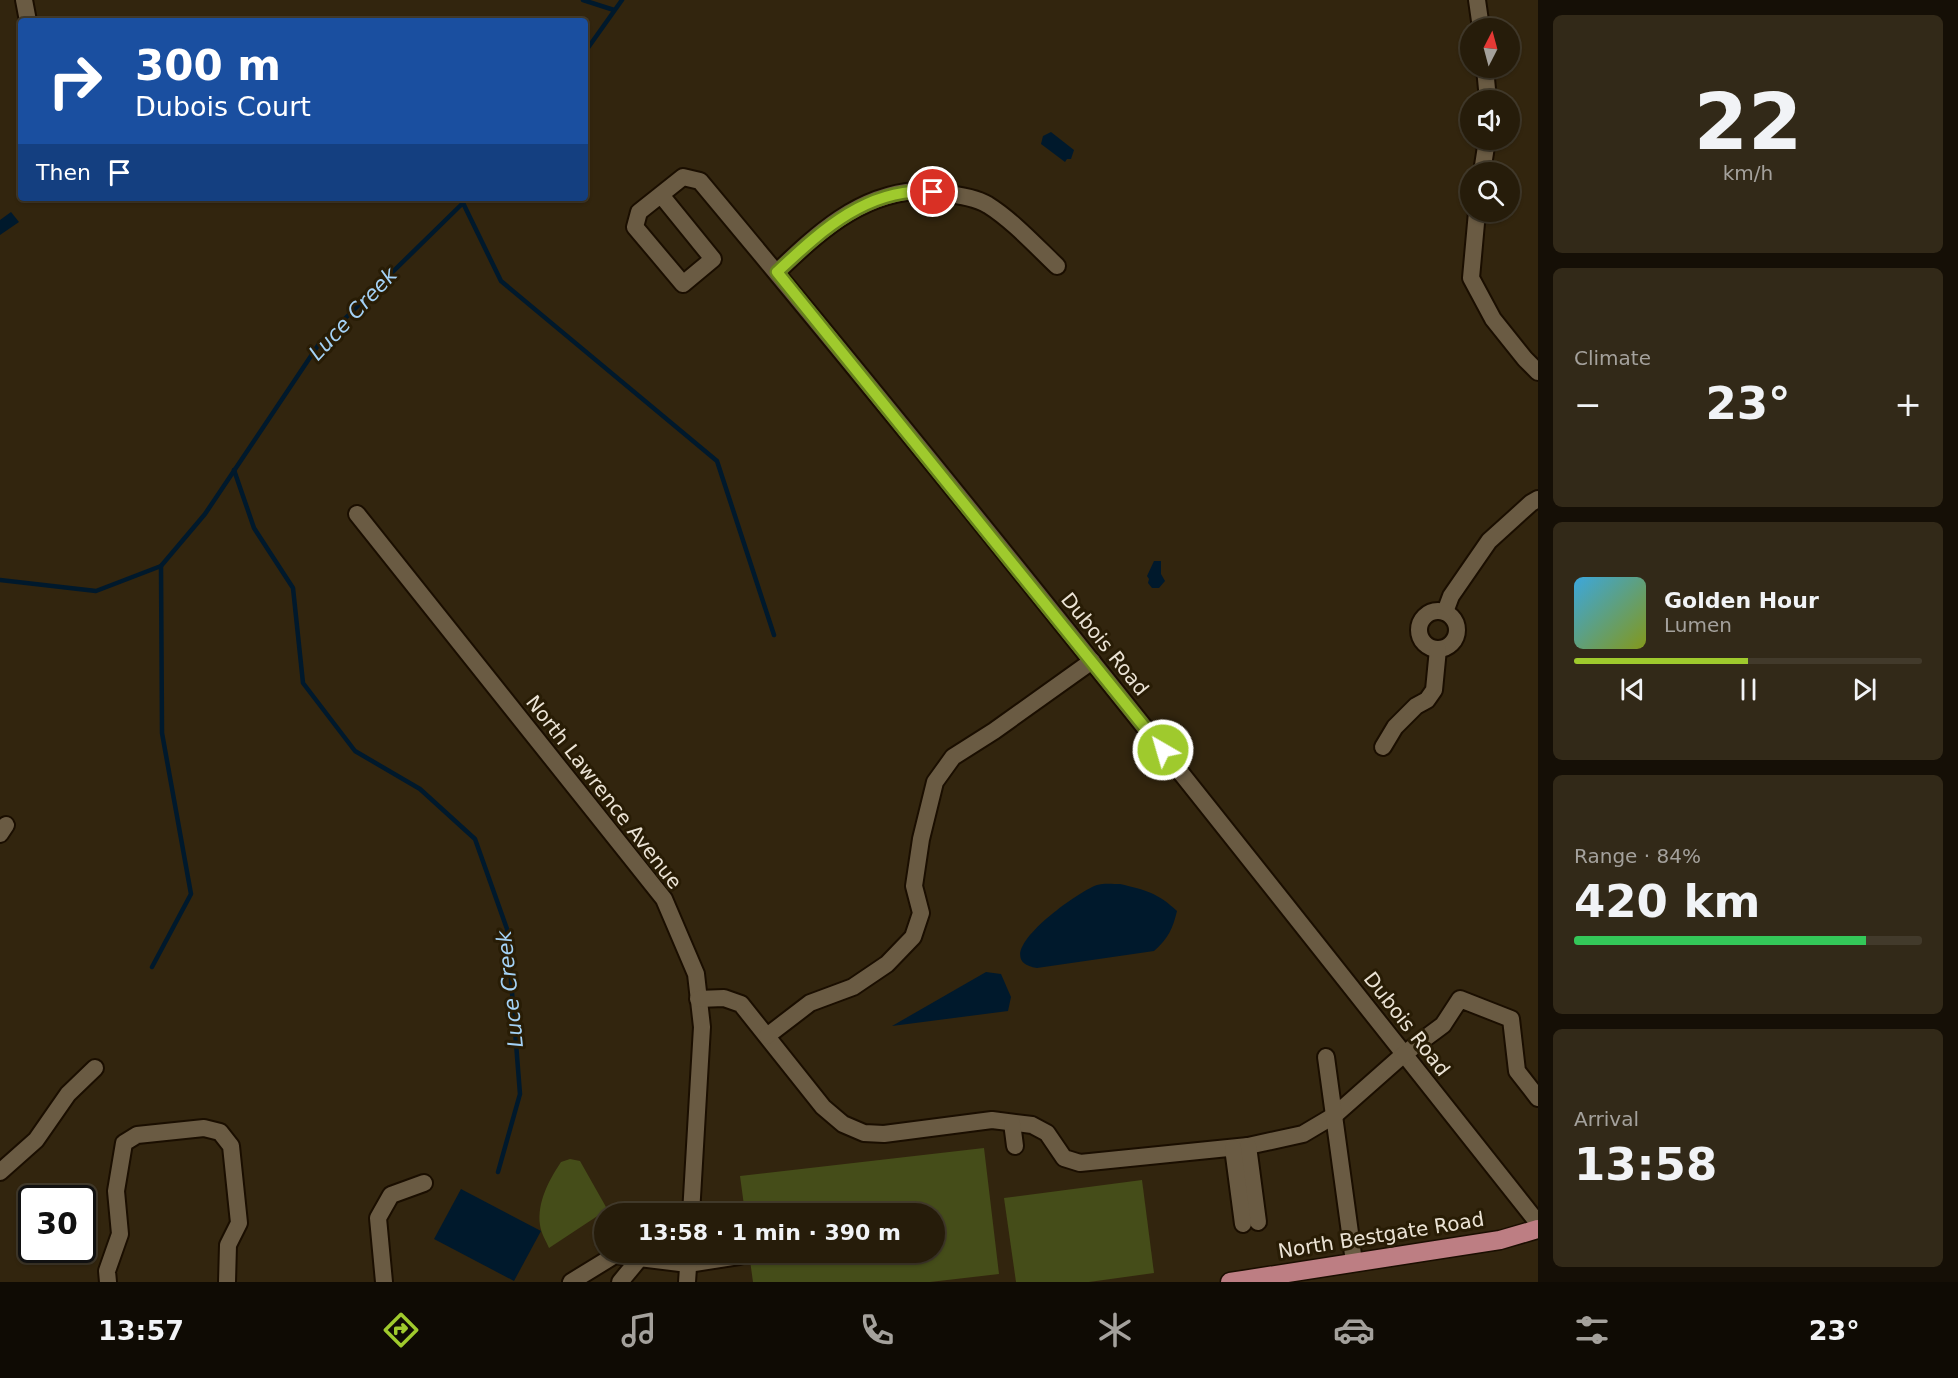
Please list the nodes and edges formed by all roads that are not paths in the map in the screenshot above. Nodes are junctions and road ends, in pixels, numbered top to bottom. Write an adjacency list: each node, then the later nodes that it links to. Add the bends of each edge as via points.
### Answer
1 (24, 0): 3 (street)
2 (1477, 0): 4 (street)
3 (27, 18)
4 (1479, 18)
5 (661, 195): 5 (street, via 639,212 635,226 682,284 714,259); 8 (street, Dubois Road, via 683,177 700,181)
6 (1476, 222): 9 (street, via 1471,278 1493,319)
7 (1057, 266): 8 (street, via 987,204 958,195 917,191 879,199 846,213)
8 (777, 272): 14 (street, Dubois Road)
9 (1538, 372)
10 (1538, 499): 12 (street, via 1489,541 1451,596)
11 (357, 514): 16 (street, North Lawrence Avenue, via 664,899 696,974)
12 (1445, 612): 13 (street, via 1457,630 1452,644); 13 (street, via 1430,612 1418,630 1424,644)
13 (1438, 649): 15 (street, via 1434,690 1395,727)
14 (1092, 661): 17 (street, via 953,757 935,782 914,886 921,913 913,937 888,964 853,987 810,1003); 18 (street, Dubois Road)
15 (1383, 747)
16 (699, 999): 17 (street, via 724,998 741,1004); 28 (street, North Lawrence Avenue, via 702,1027)
17 (767, 1036): 23 (street, via 823,1107 843,1124 864,1133 884,1134 992,1120)
18 (1404, 1054): 21 (street, via 1443,1025 1460,999 1510,1019 1517,1071); 22 (street); 30 (street, Dubois Road)
19 (1326, 1057): 22 (street)
20 (95, 1068): 26 (street, via 68,1094 36,1140)
21 (1538, 1098)
22 (1335, 1115): 25 (street, via 1303,1134); 32 (street)
23 (1012, 1123): 24 (street); 25 (street, via 1032,1125 1047,1133 1065,1158 1080,1163)
24 (1015, 1146)
25 (1240, 1147): 29 (street)
26 (0, 1172)
27 (424, 1183): 39 (street, via 391,1195 378,1218)
28 (692, 1203)
29 (1250, 1223)
30 (1538, 1223)
31 (1538, 1228): 32 (main road, North Bestgate Road, via 1500,1240)
32 (1354, 1262): 36 (main road, North Bestgate Road)
33 (602, 1263): 40 (street)
34 (636, 1263): 41 (street)
35 (688, 1263): 42 (street)
36 (1299, 1276): 43 (main road, North Bestgate Road)
37 (108, 1282): 38 (street, via 107,1271 120,1234 116,1191 124,1143 137,1136 204,1128 220,1132 231,1146 239,1223 228,1245)
38 (227, 1282)
39 (384, 1282)
40 (572, 1282)
41 (620, 1282)
42 (687, 1282)
43 (1230, 1282)

